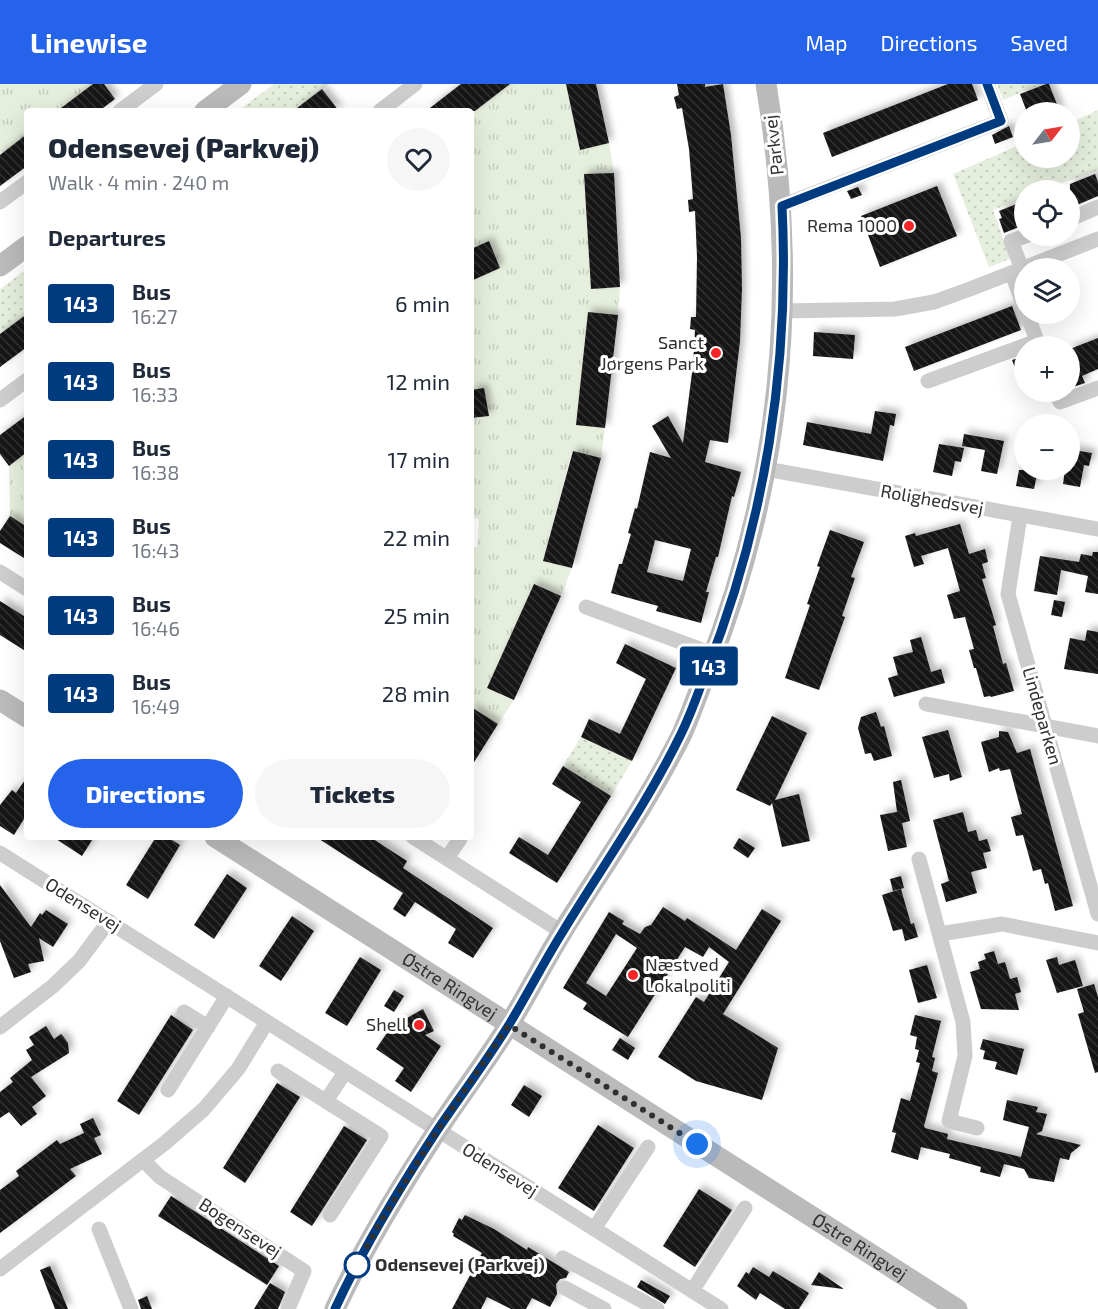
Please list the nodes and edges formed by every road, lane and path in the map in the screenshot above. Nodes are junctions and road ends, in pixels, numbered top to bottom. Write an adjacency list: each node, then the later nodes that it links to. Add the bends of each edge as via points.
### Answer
1 (156, 84): 6 (street)
2 (240, 84): 7 (street)
3 (415, 84): 8 (street)
4 (766, 84): 11 (street, Parkvej)
5 (987, 84): 11 (street, via 1001,121)
6 (124, 108)
7 (209, 108)
8 (384, 108)
9 (24, 184): 10 (street)
10 (0, 202)
11 (782, 206): 21 (street, Parkvej)
12 (1098, 207): 13 (street)
13 (1080, 215)
14 (1098, 239): 18 (street)
15 (1014, 240): 17 (street, via 1011,241)
16 (24, 248): 19 (street)
17 (1014, 258)
18 (1050, 258)
19 (0, 266)
20 (1014, 272): 21 (street, via 934,302 895,309)
21 (782, 311): 28 (street, Parkvej)
22 (1014, 352): 23 (street)
23 (928, 381)
24 (24, 382): 27 (street)
25 (1098, 388): 26 (street)
26 (1080, 395)
27 (0, 400)
28 (766, 469): 29 (street, Rolighedsvej); 34 (street, Parkvej, via 746,555)
29 (1020, 516): 30 (street, Rolighedsvej); 38 (street, Lindeparken, via 1008,594)
30 (1098, 529)
31 (0, 572): 32 (street)
32 (24, 587)
33 (586, 607): 34 (street)
34 (713, 654): 48 (street, Parkvej, via 682,733 633,822)
35 (0, 700): 37 (street)
36 (926, 704): 38 (street)
37 (24, 715)
38 (1045, 727): 39 (street); 46 (street, Lindeparken)
39 (1098, 736)
40 (220, 840): 54 (street, Østre Ringvej)
41 (418, 840): 44 (street)
42 (459, 840): 44 (street)
43 (0, 853): 47 (street, Odensevej)
44 (447, 858): 48 (street)
45 (919, 859): 49 (street)
46 (1098, 914)
47 (109, 921): 51 (street, Odensevej); 55 (street, via 79,961)
48 (562, 932): 54 (street, Parkvej)
49 (940, 934): 50 (street, via 1002,924); 61 (street, via 964,1034 965,1056 949,1121)
50 (1098, 943)
51 (227, 996): 53 (street, Odensevej); 56 (street)
52 (184, 1012): 56 (street)
53 (267, 1022): 58 (street, Odensevej); 64 (street, via 238,1069 204,1108)
54 (509, 1025): 62 (street, Parkvej); 80 (street, Østre Ringvej)
55 (0, 1027)
56 (208, 1027): 59 (street)
57 (278, 1071): 60 (street)
58 (345, 1072): 60 (street); 62 (street, Odensevej)
59 (168, 1090)
60 (326, 1101): 66 (street, via 381,1136)
61 (977, 1128)
62 (437, 1131): 68 (street, Odensevej); 76 (street, Parkvej, via 380,1223)
63 (648, 1147): 68 (street)
64 (143, 1160): 70 (street); 75 (street, Bogensevej, via 160,1177 304,1271)
65 (745, 1208): 73 (street)
66 (330, 1215)
67 (99, 1229): 74 (street)
68 (594, 1229): 73 (street, Odensevej)
69 (563, 1258): 72 (street)
70 (0, 1269)
71 (566, 1288): 77 (street)
72 (618, 1288): 77 (street); 78 (street)
73 (692, 1291): 79 (street, Odensevej)
74 (131, 1309)
75 (288, 1309)
76 (335, 1309)
77 (605, 1309)
78 (657, 1309)
79 (721, 1309)
80 (957, 1309)

